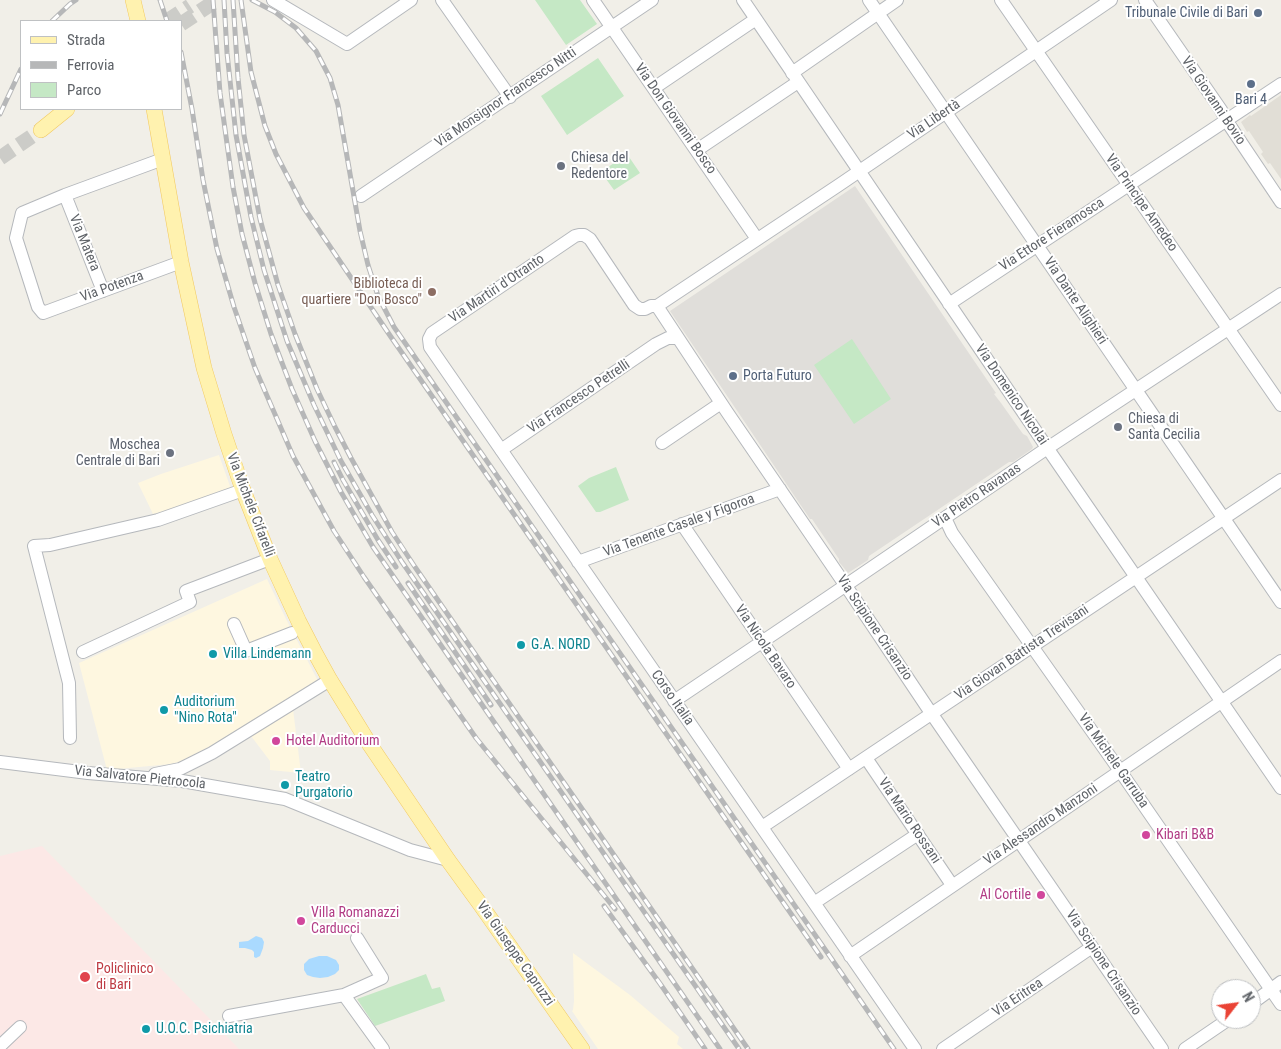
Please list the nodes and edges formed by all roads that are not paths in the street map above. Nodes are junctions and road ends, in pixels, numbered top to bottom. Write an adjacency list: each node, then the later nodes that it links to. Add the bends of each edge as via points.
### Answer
1 (133, 0): 15 (main road)
2 (273, 0): 3 (street, via 347,44)
3 (412, 0)
4 (442, 0): 21 (street)
5 (593, 0): 16 (street, Via Don Giovanni Bosco)
6 (652, 0): 16 (street, Via Monsignor Francesco Nitti)
7 (743, 0): 14 (street, Via Domenico Nicolai)
8 (870, 0): 13 (street, Via Dante Alighieri)
9 (897, 0): 13 (street)
10 (1001, 0): 17 (street, Via Principe Amedeo)
11 (1111, 0): 17 (street, Via Libertà)
12 (1145, 0): 26 (street, Via Giovanni Bovio)
13 (878, 13): 18 (street); 25 (street, Via Dante Alighieri)
14 (756, 19): 18 (street, Via Domenico Nicolai); 20 (street)
15 (138, 20)
16 (611, 27): 20 (street, Via Don Giovanni Bosco); 21 (street, Via Monsignor Francesco Nitti)
17 (1036, 51): 25 (street, Via Libertà); 30 (street, Via Principe Amedeo)
18 (795, 77): 27 (street); 29 (street, Via Domenico Nicolai)
19 (1281, 84): 26 (street, Via Ettore Fieramosca)
20 (654, 88): 27 (street, Via Don Giovanni Bosco)
21 (510, 96): 32 (street, Via Monsignor Francesco Nitti)
22 (50, 110): 23 (main road, via 37,126)
23 (65, 110)
24 (154, 110): 28 (main road, Via Michele Cifarelli)
25 (946, 112): 29 (street, Via Libertà); 35 (street, Via Dante Alighieri)
26 (1226, 120): 30 (street, Via Ettore Fieramosca); 33 (street, Via Giovanni Bovio)
27 (697, 150): 34 (street, Via Don Giovanni Bosco)
28 (163, 159): 31 (street); 36 (main road, Via Michele Cifarelli)
29 (859, 170): 34 (street, Via Libertà); 39 (street, Via Domenico Nicolai)
30 (1128, 185): 35 (street, Via Ettore Fieramosca); 41 (street, Via Principe Amedeo)
31 (65, 195): 37 (street, Via Matera); 37 (street, Via Potenza, via 22,213 16,238 38,307 43,313)
32 (361, 196)
33 (1281, 202)
34 (757, 239): 40 (street, Via Libertà)
35 (1037, 245): 39 (street, Via Ettore Fieramosca); 45 (street, Via Dante Alighieri)
36 (181, 262): 37 (street, Via Potenza); 53 (main road, Via Michele Cifarelli, via 204,368)
37 (103, 291)
38 (1281, 294): 41 (street, Via Pietro Ravanas)
39 (949, 304): 49 (street, Via Domenico Nicolai)
40 (660, 310): 42 (street, Via Scipione Crisanzio); 43 (street, via 662,335); 44 (street, Via Martiri d'Otranto, via 651,306 640,309 634,305 590,240 579,235 432,333)
41 (1228, 328): 45 (street, Via Pietro Ravanas); 47 (street, Via Principe Amedeo)
42 (678, 338): 43 (street, Via Francesco Petrelli); 46 (street, Via Scipione Crisanzio)
43 (657, 343): 50 (street, Via Francesco Petrelli)
44 (430, 346): 50 (street, Corso Italia)
45 (1136, 390): 49 (street, Via Pietro Ravanas); 55 (street, Via Dante Alighieri)
46 (721, 402): 48 (street); 52 (street, Via Scipione Crisanzio)
47 (1281, 405)
48 (662, 443)
49 (1048, 449): 54 (street, Via Pietro Ravanas); 59 (street, Via Domenico Nicolai)
50 (501, 450): 58 (street, Corso Italia)
51 (1281, 480): 55 (street, Via Giovan Battista Trevisani)
52 (780, 489): 56 (street, Via Tenente Casale y Figoroa); 60 (street, Via Scipione Crisanzio)
53 (242, 490): 57 (main road, Via Michele Cifarelli); 72 (street, via 158,520 34,546 69,683)
54 (945, 518): 60 (street, Via Pietro Ravanas); 65 (street, Via Michele Garruba, via 952,533)
55 (1224, 518): 59 (street, Via Giovan Battista Trevisani); 61 (street, Via Dante Alighieri)
56 (682, 524): 58 (street, Via Tenente Casale y Figoroa); 64 (street, Via Nicola Bavaro)
57 (270, 559): 66 (street, via 186,591 190,602); 68 (main road, Via Michele Cifarelli)
58 (578, 562): 69 (street, Corso Italia)
59 (1136, 577): 65 (street, Via Giovan Battista Trevisani); 70 (street, Via Domenico Nicolai)
60 (846, 586): 64 (street, Via Pietro Ravanas); 71 (street, Via Scipione Crisanzio)
61 (1281, 602)
62 (234, 624): 63 (street, via 246,651)
63 (292, 633)
64 (762, 642): 69 (street, Via Pietro Ravanas); 75 (street, Via Nicola Bavaro)
65 (1032, 646): 71 (street, Via Giovan Battista Trevisani); 76 (street, Via Michele Garruba)
66 (83, 652)
67 (1281, 661): 70 (street, Via Alessandro Manzoni)
68 (330, 680): 77 (street, via 212,753 180,769); 82 (main road, Via Michele Cifarelli)
69 (674, 701): 79 (street, Corso Italia)
70 (1222, 701): 76 (street, Via Alessandro Manzoni); 78 (street, Via Domenico Nicolai)
71 (932, 714): 73 (street, Via Giovan Battista Trevisani); 81 (street, Via Scipione Crisanzio)
72 (70, 738)
73 (866, 758): 75 (street, Via Giovan Battista Trevisani); 80 (street, Via Mario Rossani)
74 (0, 762): 77 (street, Via Salvatore Pietrocola)
75 (849, 769): 79 (street, Via Giovan Battista Trevisani)
76 (1120, 771): 81 (street, Via Alessandro Manzoni); 88 (street, Via Michele Garruba)
77 (136, 777): 82 (street, Via Salvatore Pietrocola, via 182,781 284,799 410,850)
78 (1281, 788)
79 (762, 827): 84 (street, Corso Italia)
80 (918, 834): 83 (street, Via Mario Rossani); 84 (street)
81 (1019, 840): 83 (street, Via Alessandro Manzoni); 86 (street, Via Scipione Crisanzio)
82 (448, 860): 97 (main road, Via Giuseppe Capruzzi)
83 (952, 885): 87 (street, Via Alessandro Manzoni)
84 (814, 903): 87 (street, Corso Italia)
85 (357, 938): 89 (street, via 382,978)
86 (1092, 947): 99 (street, Via Eritrea); 100 (street, Via Scipione Crisanzio)
87 (850, 956): 98 (street, Corso Italia)
88 (1276, 985): 90 (street); 91 (street, Via Michele Garruba)
89 (344, 995): 92 (street); 96 (street)
90 (1261, 996)
91 (1281, 1004)
92 (229, 1016)
93 (20, 1026): 95 (street)
94 (1214, 1029): 101 (street)
95 (0, 1046)
96 (382, 1049)
97 (582, 1049)
98 (915, 1049)
99 (943, 1049)
100 (1162, 1049)
101 (1185, 1049)

